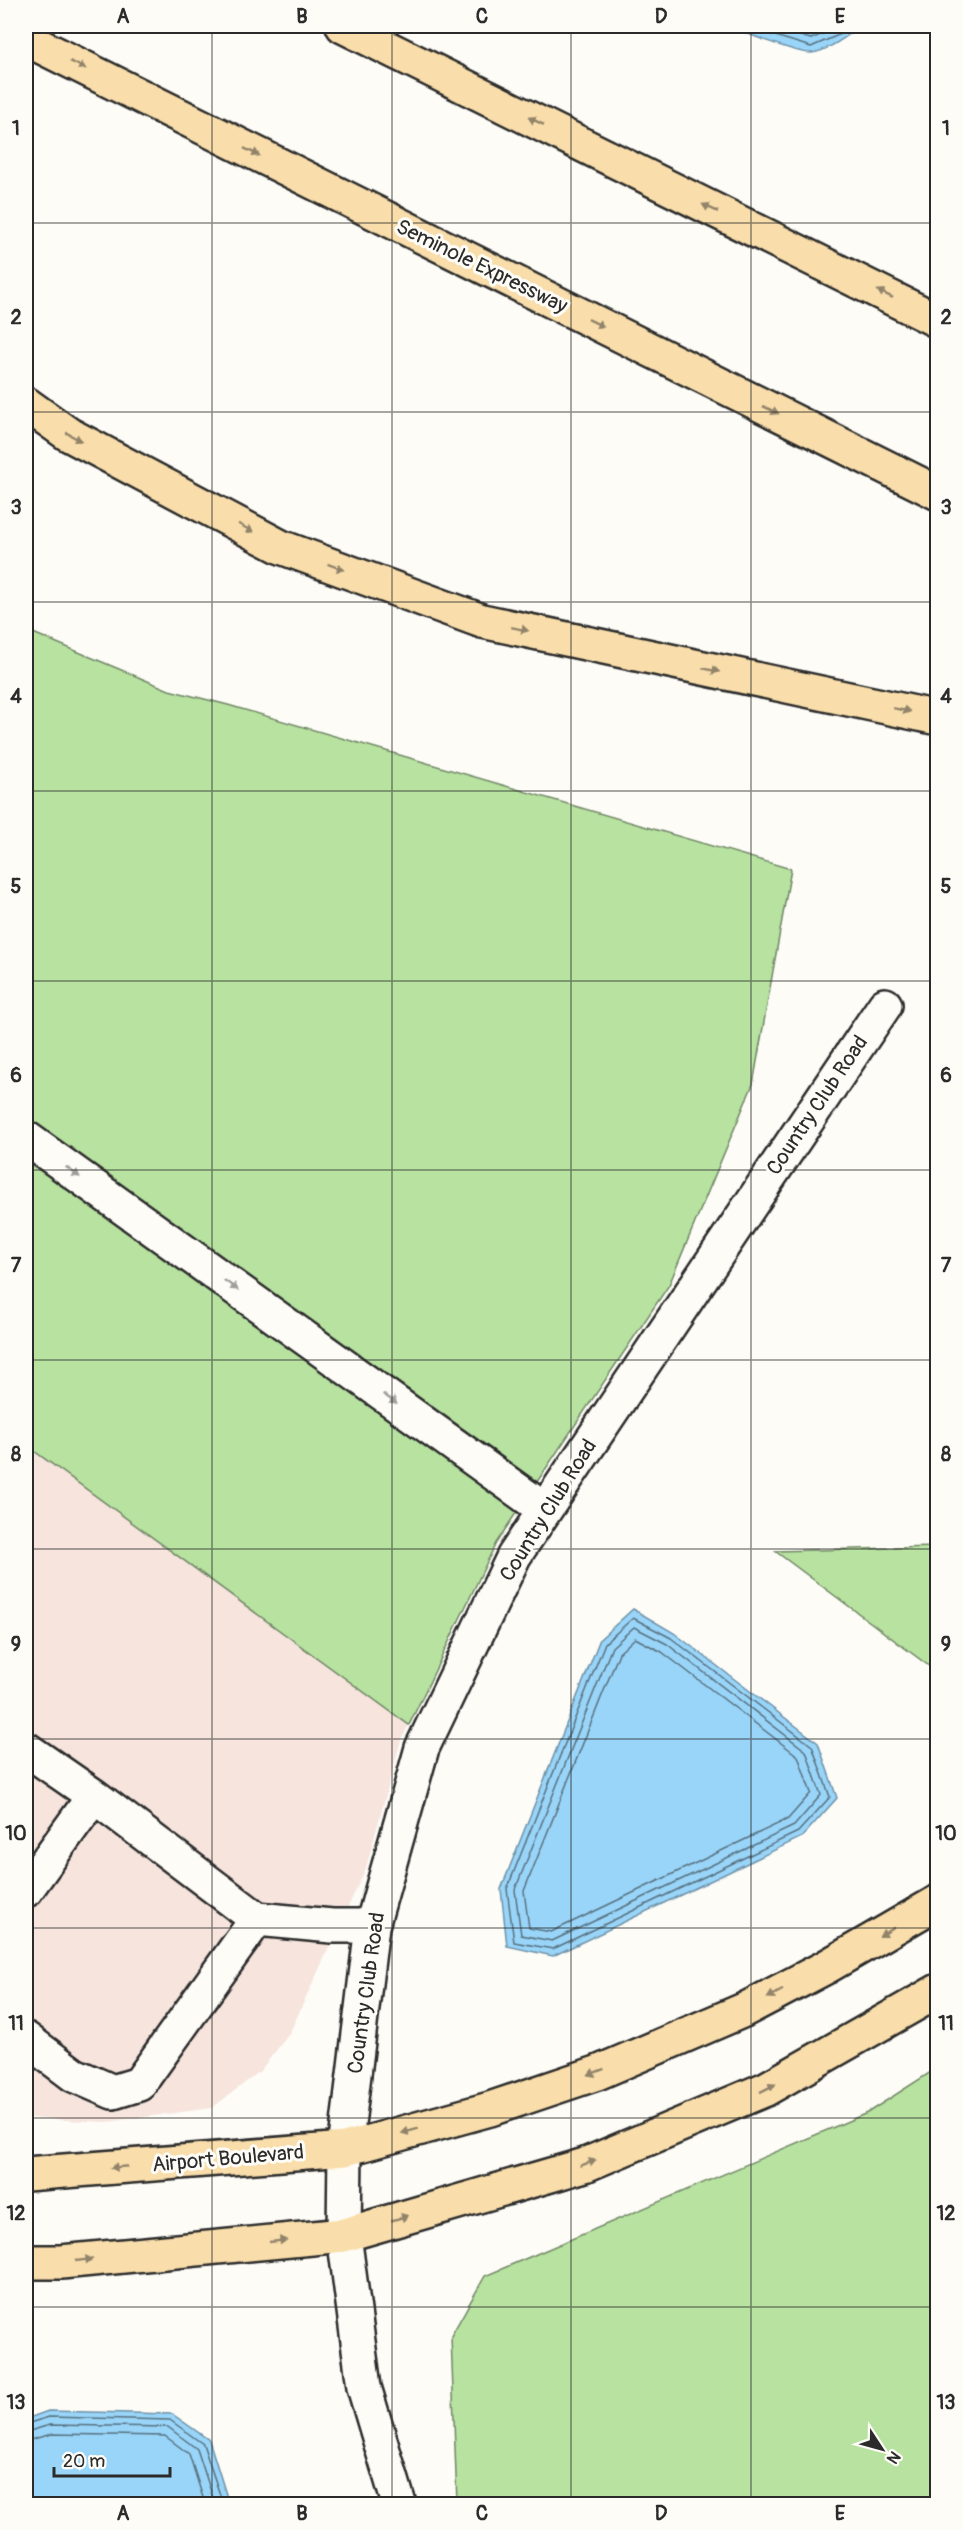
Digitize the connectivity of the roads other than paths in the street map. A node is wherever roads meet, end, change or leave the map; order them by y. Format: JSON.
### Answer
{"nodes":[{"id":1,"x":343,"y":26,"type":"edge"},
{"id":2,"x":26,"y":39,"type":"edge"},
{"id":3,"x":938,"y":321,"type":"edge"},
{"id":4,"x":26,"y":404,"type":"edge"},
{"id":5,"x":938,"y":493,"type":"edge"},
{"id":6,"x":938,"y":718,"type":"edge"},
{"id":7,"x":885,"y":1005,"type":"dead end"},
{"id":8,"x":26,"y":1138,"type":"edge"},
{"id":9,"x":545,"y":1510,"type":"junction"},
{"id":10,"x":26,"y":1749,"type":"edge"},
{"id":11,"x":94,"y":1796,"type":"junction"},
{"id":12,"x":26,"y":1890,"type":"edge"},
{"id":13,"x":938,"y":1902,"type":"edge"},
{"id":14,"x":257,"y":1919,"type":"junction"},
{"id":15,"x":372,"y":1926,"type":"junction"},
{"id":16,"x":938,"y":1991,"type":"edge"},
{"id":17,"x":26,"y":2039,"type":"edge"},
{"id":18,"x":345,"y":2149,"type":"junction"},
{"id":19,"x":26,"y":2174,"type":"edge"},
{"id":20,"x":344,"y":2235,"type":"junction"},
{"id":21,"x":26,"y":2262,"type":"edge"},
{"id":22,"x":399,"y":2505,"type":"edge"}],
"edges":[{"from":3,"to":1,"type":"main road","one_way":true},
{"from":2,"to":5,"type":"main road","name":"Seminole Expressway","one_way":true},
{"from":4,"to":6,"type":"main road","one_way":true},
{"from":7,"to":9,"type":"street","name":"Country Club Road"},
{"from":8,"to":9,"type":"street","one_way":true},
{"from":9,"to":15,"type":"street","name":"Country Club Road"},
{"from":10,"to":11,"type":"street"},
{"from":11,"to":12,"type":"street"},
{"from":11,"to":14,"type":"street"},
{"from":13,"to":18,"type":"main road","name":"Airport Boulevard","one_way":true},
{"from":14,"to":15,"type":"street"},
{"from":14,"to":17,"type":"street"},
{"from":15,"to":18,"type":"street","name":"Country Club Road"},
{"from":20,"to":16,"type":"main road","one_way":true},
{"from":18,"to":19,"type":"main road","name":"Airport Boulevard","one_way":true},
{"from":18,"to":20,"type":"street"},
{"from":21,"to":20,"type":"main road","one_way":true},
{"from":20,"to":22,"type":"street"}]}
